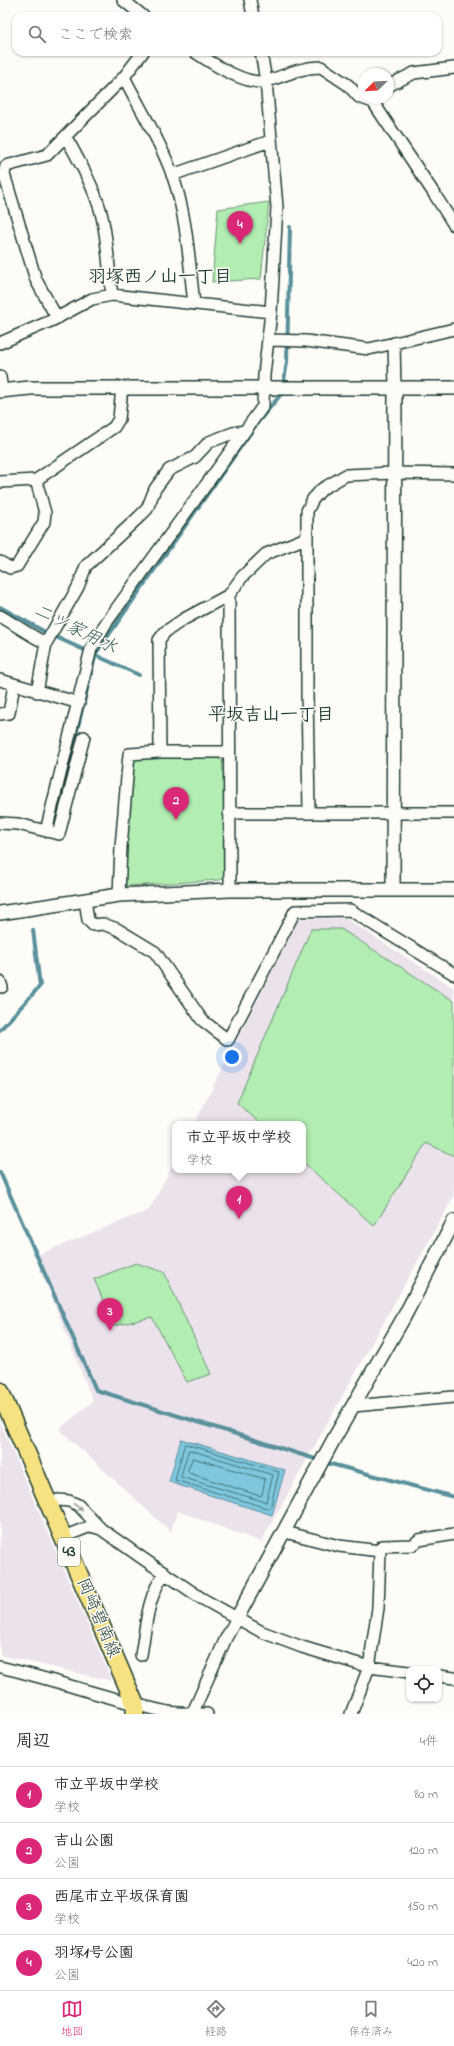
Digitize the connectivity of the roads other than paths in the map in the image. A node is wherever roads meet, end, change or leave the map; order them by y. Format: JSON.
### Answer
{"nodes":[{"id":1,"x":123,"y":0,"type":"edge"},
{"id":2,"x":250,"y":0,"type":"edge"},
{"id":3,"x":138,"y":12,"type":"edge"},
{"id":4,"x":252,"y":12,"type":"edge"},
{"id":5,"x":140,"y":56,"type":"edge"},
{"id":6,"x":201,"y":56,"type":"edge"},
{"id":7,"x":262,"y":56,"type":"edge"},
{"id":8,"x":454,"y":68,"type":"edge"},
{"id":9,"x":124,"y":77,"type":"junction"},
{"id":10,"x":266,"y":81,"type":"junction"},
{"id":11,"x":394,"y":83,"type":"edge"},
{"id":12,"x":358,"y":97,"type":"edge"},
{"id":13,"x":377,"y":104,"type":"edge"},
{"id":14,"x":66,"y":137,"type":"junction"},
{"id":15,"x":270,"y":141,"type":"junction"},
{"id":16,"x":172,"y":175,"type":"junction"},
{"id":17,"x":454,"y":225,"type":"edge"},
{"id":18,"x":112,"y":295,"type":"junction"},
{"id":19,"x":194,"y":304,"type":"junction"},
{"id":20,"x":272,"y":312,"type":"junction"},
{"id":21,"x":57,"y":318,"type":"junction"},
{"id":22,"x":454,"y":329,"type":"edge"},
{"id":23,"x":269,"y":340,"type":"junction"},
{"id":24,"x":0,"y":343,"type":"edge"},
{"id":25,"x":394,"y":344,"type":"junction"},
{"id":26,"x":0,"y":377,"type":"edge"},
{"id":27,"x":122,"y":387,"type":"junction"},
{"id":28,"x":265,"y":388,"type":"junction"},
{"id":29,"x":395,"y":388,"type":"junction"},
{"id":30,"x":454,"y":388,"type":"edge"},
{"id":31,"x":1,"y":390,"type":"edge"},
{"id":32,"x":245,"y":431,"type":"junction"},
{"id":33,"x":394,"y":473,"type":"junction"},
{"id":34,"x":454,"y":474,"type":"edge"},
{"id":35,"x":36,"y":480,"type":"junction"},
{"id":36,"x":0,"y":482,"type":"edge"},
{"id":37,"x":306,"y":538,"type":"junction"},
{"id":38,"x":0,"y":562,"type":"edge"},
{"id":39,"x":229,"y":595,"type":"junction"},
{"id":40,"x":0,"y":616,"type":"edge"},
{"id":41,"x":46,"y":643,"type":"junction"},
{"id":42,"x":0,"y":680,"type":"edge"},
{"id":43,"x":14,"y":684,"type":"junction"},
{"id":44,"x":37,"y":692,"type":"junction"},
{"id":45,"x":79,"y":703,"type":"junction"},
{"id":46,"x":0,"y":714,"type":"edge"},
{"id":47,"x":160,"y":752,"type":"junction"},
{"id":48,"x":229,"y":752,"type":"junction"},
{"id":49,"x":309,"y":812,"type":"junction"},
{"id":50,"x":394,"y":813,"type":"junction"},
{"id":51,"x":454,"y":813,"type":"edge"},
{"id":52,"x":229,"y":814,"type":"junction"},
{"id":53,"x":0,"y":823,"type":"edge"},
{"id":54,"x":393,"y":889,"type":"junction"},
{"id":55,"x":230,"y":890,"type":"junction"},
{"id":56,"x":454,"y":890,"type":"edge"},
{"id":57,"x":119,"y":895,"type":"junction"},
{"id":58,"x":86,"y":900,"type":"junction"},
{"id":59,"x":0,"y":913,"type":"edge"},
{"id":60,"x":454,"y":974,"type":"edge"},
{"id":61,"x":454,"y":1221,"type":"edge"},
{"id":62,"x":0,"y":1391,"type":"edge"},
{"id":63,"x":454,"y":1397,"type":"edge"},
{"id":64,"x":353,"y":1406,"type":"junction"},
{"id":65,"x":48,"y":1504,"type":"junction"},
{"id":66,"x":101,"y":1529,"type":"junction"},
{"id":67,"x":285,"y":1532,"type":"junction"},
{"id":68,"x":454,"y":1534,"type":"edge"},
{"id":69,"x":63,"y":1537,"type":"junction"},
{"id":70,"x":380,"y":1551,"type":"junction"},
{"id":71,"x":165,"y":1574,"type":"junction"},
{"id":72,"x":237,"y":1618,"type":"junction"},
{"id":73,"x":141,"y":1655,"type":"dead end"},
{"id":74,"x":369,"y":1666,"type":"junction"},
{"id":75,"x":0,"y":1667,"type":"edge"},
{"id":76,"x":406,"y":1672,"type":"edge"},
{"id":77,"x":442,"y":1676,"type":"edge"},
{"id":78,"x":454,"y":1678,"type":"edge"},
{"id":79,"x":135,"y":1709,"type":"edge"},
{"id":80,"x":193,"y":1712,"type":"junction"},
{"id":81,"x":207,"y":1714,"type":"edge"},
{"id":82,"x":351,"y":1714,"type":"edge"}],
"edges":[{"from":1,"to":3,"type":"street"},
{"from":2,"to":4,"type":"street"},
{"from":5,"to":9,"type":"street"},
{"from":6,"to":10,"type":"street"},
{"from":7,"to":10,"type":"street"},
{"from":8,"to":11,"type":"street"},
{"from":9,"to":14,"type":"street"},
{"from":9,"to":16,"type":"street"},
{"from":10,"to":12,"type":"street"},
{"from":10,"to":15,"type":"street"},
{"from":13,"to":17,"type":"street"},
{"from":14,"to":18,"type":"street"},
{"from":14,"to":21,"type":"street"},
{"from":15,"to":16,"type":"street"},
{"from":15,"to":20,"type":"street"},
{"from":16,"to":19,"type":"street"},
{"from":18,"to":19,"type":"street"},
{"from":18,"to":21,"type":"street"},
{"from":19,"to":20,"type":"street"},
{"from":20,"to":23,"type":"street"},
{"from":21,"to":24,"type":"street"},
{"from":22,"to":25,"type":"street"},
{"from":23,"to":25,"type":"street"},
{"from":23,"to":28,"type":"street"},
{"from":25,"to":29,"type":"street"},
{"from":26,"to":31,"type":"street"},
{"from":27,"to":28,"type":"street"},
{"from":27,"to":31,"type":"street"},
{"from":27,"to":35,"type":"street"},
{"from":28,"to":29,"type":"street"},
{"from":28,"to":32,"type":"street"},
{"from":29,"to":30,"type":"street"},
{"from":29,"to":33,"type":"street"},
{"from":32,"to":41,"type":"street"},
{"from":32,"to":45,"type":"street"},
{"from":33,"to":34,"type":"street"},
{"from":33,"to":37,"type":"street"},
{"from":33,"to":50,"type":"street"},
{"from":35,"to":36,"type":"street"},
{"from":35,"to":38,"type":"street"},
{"from":37,"to":39,"type":"street"},
{"from":37,"to":49,"type":"street"},
{"from":39,"to":47,"type":"street"},
{"from":39,"to":48,"type":"street"},
{"from":40,"to":41,"type":"street"},
{"from":41,"to":44,"type":"street"},
{"from":42,"to":43,"type":"street"},
{"from":43,"to":44,"type":"street"},
{"from":43,"to":46,"type":"street"},
{"from":44,"to":45,"type":"street"},
{"from":45,"to":53,"type":"street"},
{"from":47,"to":48,"type":"street"},
{"from":47,"to":57,"type":"street"},
{"from":48,"to":52,"type":"street"},
{"from":49,"to":50,"type":"street"},
{"from":49,"to":52,"type":"street"},
{"from":50,"to":51,"type":"street"},
{"from":50,"to":54,"type":"street"},
{"from":52,"to":55,"type":"street"},
{"from":54,"to":55,"type":"street"},
{"from":54,"to":56,"type":"street"},
{"from":55,"to":57,"type":"street"},
{"from":57,"to":58,"type":"street"},
{"from":58,"to":59,"type":"street"},
{"from":58,"to":60,"type":"street"},
{"from":61,"to":64,"type":"street"},
{"from":62,"to":65,"type":"main road","name":"岡崎碧南線","number":"43"},
{"from":63,"to":64,"type":"street"},
{"from":64,"to":67,"type":"street"},
{"from":65,"to":66,"type":"street","one_way":true},
{"from":65,"to":69,"type":"main road","name":"岡崎碧南線","number":"43"},
{"from":66,"to":69,"type":"street"},
{"from":66,"to":71,"type":"street"},
{"from":67,"to":70,"type":"street"},
{"from":67,"to":72,"type":"street"},
{"from":68,"to":70,"type":"street"},
{"from":69,"to":79,"type":"main road","name":"岡崎碧南線","number":"43"},
{"from":70,"to":74,"type":"street"},
{"from":71,"to":72,"type":"street"},
{"from":71,"to":73,"type":"street"},
{"from":72,"to":74,"type":"street"},
{"from":72,"to":80,"type":"street"},
{"from":74,"to":76,"type":"street"},
{"from":74,"to":82,"type":"street"},
{"from":75,"to":79,"type":"street"},
{"from":77,"to":78,"type":"street"},
{"from":79,"to":80,"type":"street"},
{"from":80,"to":81,"type":"street"}]}
